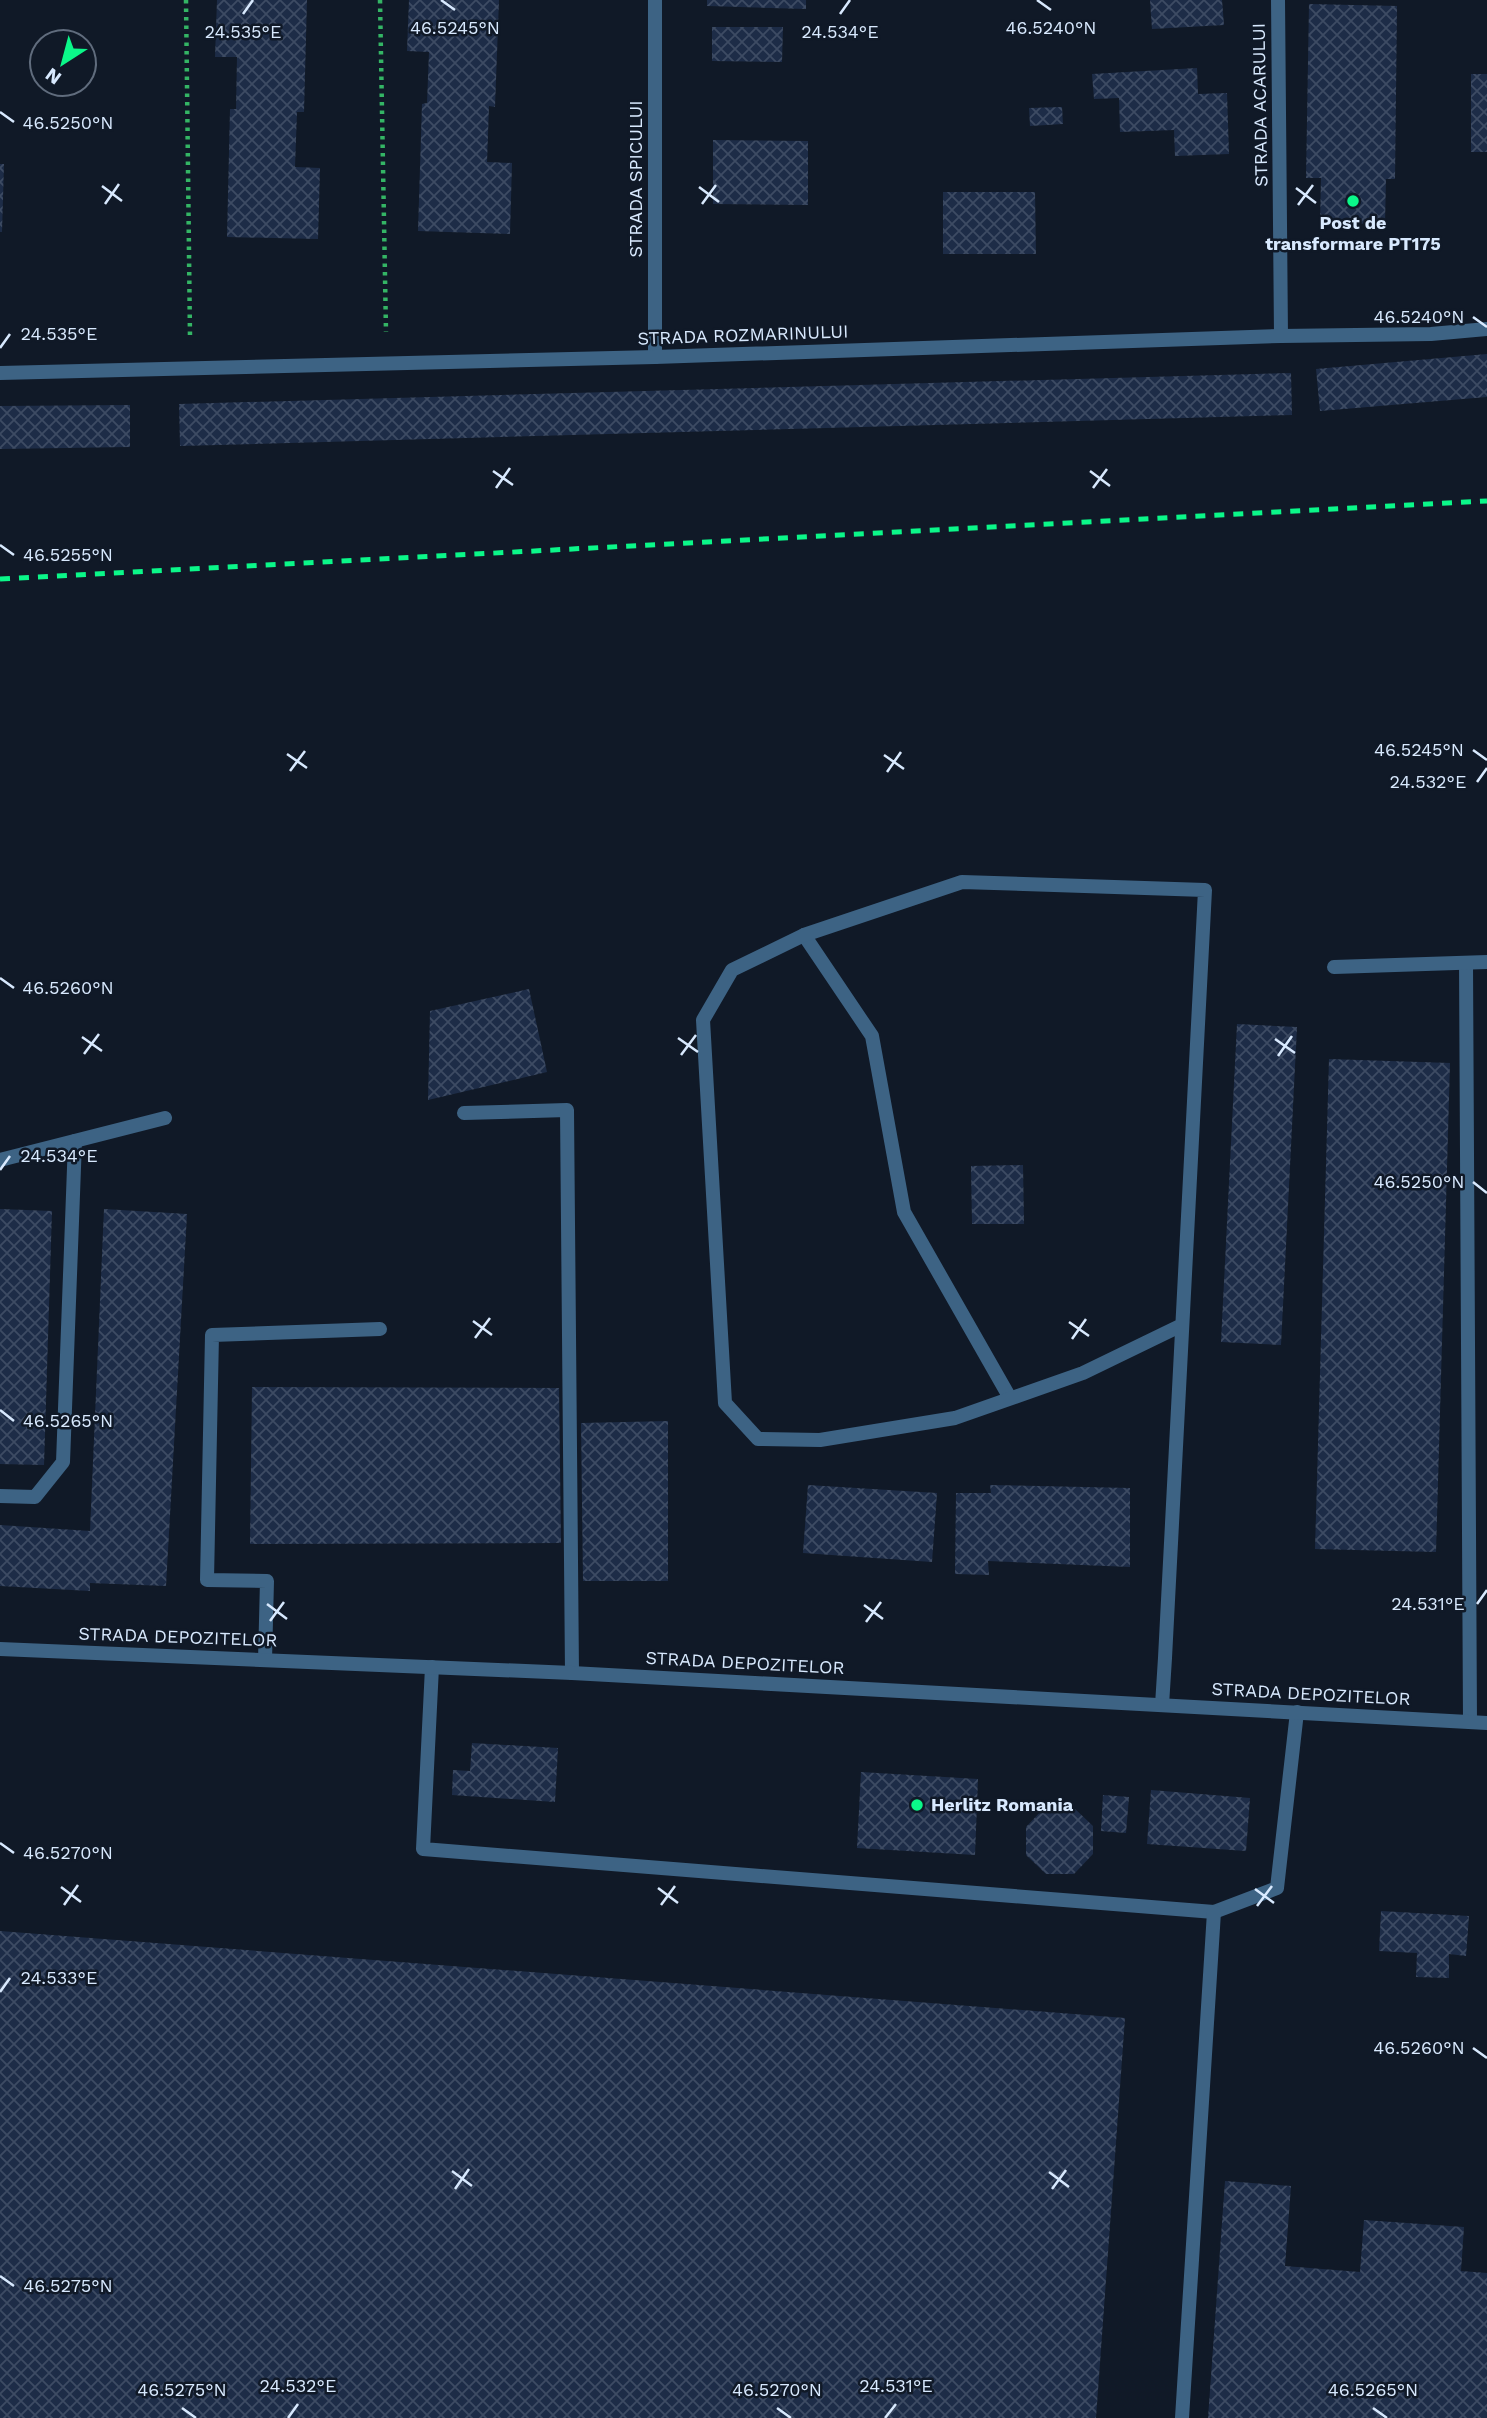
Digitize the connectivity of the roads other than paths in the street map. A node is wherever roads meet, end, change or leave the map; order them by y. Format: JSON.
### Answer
{"nodes":[{"id":1,"x":655,"y":0,"type":"edge"},
{"id":2,"x":1278,"y":0,"type":"edge"},
{"id":3,"x":1487,"y":329,"type":"edge"},
{"id":4,"x":1281,"y":336,"type":"junction"},
{"id":5,"x":655,"y":357,"type":"junction"},
{"id":6,"x":0,"y":373,"type":"edge"},
{"id":7,"x":804,"y":935,"type":"junction"},
{"id":8,"x":1487,"y":962,"type":"edge"},
{"id":9,"x":1466,"y":963,"type":"junction"},
{"id":10,"x":1334,"y":967,"type":"dead end"},
{"id":11,"x":464,"y":1113,"type":"dead end"},
{"id":12,"x":165,"y":1118,"type":"dead end"},
{"id":13,"x":75,"y":1141,"type":"junction"},
{"id":14,"x":0,"y":1160,"type":"edge"},
{"id":15,"x":1182,"y":1325,"type":"junction"},
{"id":16,"x":380,"y":1329,"type":"dead end"},
{"id":17,"x":1010,"y":1398,"type":"junction"},
{"id":18,"x":0,"y":1496,"type":"edge"},
{"id":19,"x":0,"y":1649,"type":"edge"},
{"id":20,"x":265,"y":1660,"type":"junction"},
{"id":21,"x":432,"y":1667,"type":"junction"},
{"id":22,"x":572,"y":1673,"type":"junction"},
{"id":23,"x":1162,"y":1705,"type":"junction"},
{"id":24,"x":1297,"y":1712,"type":"junction"},
{"id":25,"x":1470,"y":1722,"type":"junction"},
{"id":26,"x":1487,"y":1723,"type":"edge"},
{"id":27,"x":1214,"y":1912,"type":"junction"},
{"id":28,"x":1182,"y":2418,"type":"edge"}],
"edges":[{"from":1,"to":5,"type":"street","name":"STRADA SPICULUI"},
{"from":2,"to":4,"type":"street","name":"STRADA ACARULUI"},
{"from":3,"to":4,"type":"street","name":"STRADA ROZMARINULUI"},
{"from":4,"to":5,"type":"street","name":"STRADA ROZMARINULUI"},
{"from":5,"to":6,"type":"street","name":"STRADA ROZMARINULUI"},
{"from":7,"to":15,"type":"street"},
{"from":7,"to":17,"type":"street"},
{"from":7,"to":17,"type":"street"},
{"from":8,"to":9,"type":"street"},
{"from":9,"to":10,"type":"street"},
{"from":9,"to":25,"type":"street"},
{"from":11,"to":22,"type":"street"},
{"from":12,"to":13,"type":"street"},
{"from":13,"to":14,"type":"street"},
{"from":13,"to":18,"type":"street"},
{"from":15,"to":17,"type":"street"},
{"from":15,"to":23,"type":"street"},
{"from":16,"to":20,"type":"street"},
{"from":19,"to":20,"type":"street","name":"STRADA DEPOZITELOR"},
{"from":20,"to":21,"type":"street","name":"STRADA DEPOZITELOR"},
{"from":21,"to":22,"type":"street","name":"STRADA DEPOZITELOR"},
{"from":21,"to":27,"type":"street"},
{"from":22,"to":23,"type":"street","name":"STRADA DEPOZITELOR"},
{"from":23,"to":24,"type":"street","name":"STRADA DEPOZITELOR"},
{"from":24,"to":25,"type":"street","name":"STRADA DEPOZITELOR"},
{"from":24,"to":27,"type":"street"},
{"from":25,"to":26,"type":"street","name":"STRADA DEPOZITELOR"},
{"from":27,"to":28,"type":"street"}]}
